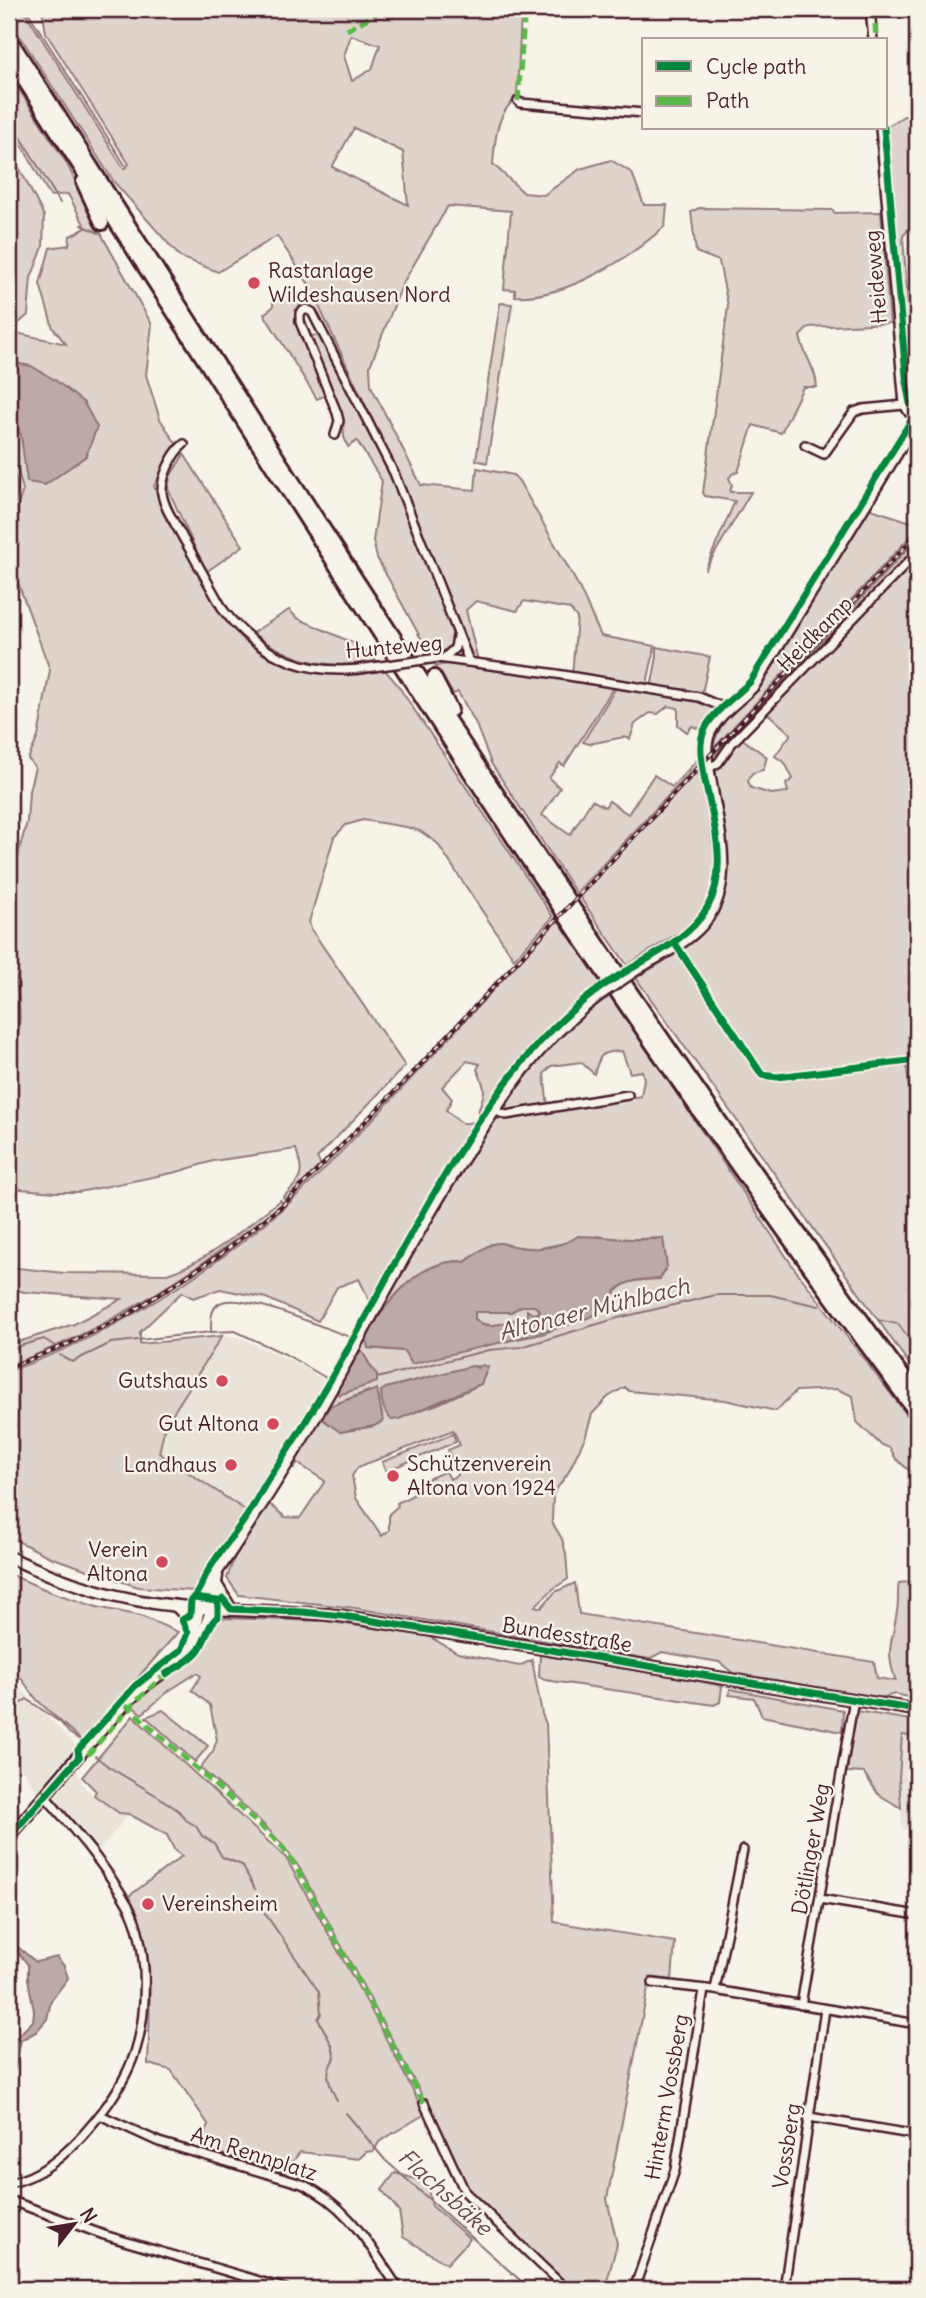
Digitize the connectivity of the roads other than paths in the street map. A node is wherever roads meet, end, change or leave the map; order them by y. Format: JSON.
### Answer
{"nodes":[{"id":1,"x":870,"y":9,"type":"edge"},
{"id":2,"x":9,"y":38,"type":"edge"},
{"id":3,"x":873,"y":38,"type":"edge"},
{"id":4,"x":9,"y":57,"type":"edge"},
{"id":5,"x":518,"y":101,"type":"dead end"},
{"id":6,"x":642,"y":113,"type":"edge"},
{"id":7,"x":880,"y":130,"type":"edge"},
{"id":8,"x":81,"y":168,"type":"junction"},
{"id":9,"x":102,"y":223,"type":"dead end"},
{"id":10,"x":904,"y":405,"type":"junction"},
{"id":11,"x":917,"y":419,"type":"edge"},
{"id":12,"x":335,"y":435,"type":"dead end"},
{"id":13,"x":184,"y":444,"type":"dead end"},
{"id":14,"x":805,"y":445,"type":"dead end"},
{"id":15,"x":917,"y":553,"type":"edge"},
{"id":16,"x":457,"y":636,"type":"junction"},
{"id":17,"x":441,"y":658,"type":"junction"},
{"id":18,"x":469,"y":661,"type":"junction"},
{"id":19,"x":434,"y":677,"type":"dead end"},
{"id":20,"x":725,"y":713,"type":"junction"},
{"id":21,"x":468,"y":749,"type":"junction"},
{"id":22,"x":709,"y":768,"type":"junction"},
{"id":23,"x":628,"y":1095,"type":"dead end"},
{"id":24,"x":493,"y":1110,"type":"junction"},
{"id":25,"x":917,"y":1395,"type":"edge"},
{"id":26,"x":917,"y":1413,"type":"edge"},
{"id":27,"x":9,"y":1558,"type":"edge"},
{"id":28,"x":217,"y":1572,"type":"junction"},
{"id":29,"x":216,"y":1584,"type":"junction"},
{"id":30,"x":176,"y":1606,"type":"junction"},
{"id":31,"x":205,"y":1608,"type":"junction"},
{"id":32,"x":231,"y":1609,"type":"junction"},
{"id":33,"x":194,"y":1631,"type":"junction"},
{"id":34,"x":191,"y":1647,"type":"junction"},
{"id":35,"x":854,"y":1699,"type":"junction"},
{"id":36,"x":917,"y":1710,"type":"edge"},
{"id":37,"x":45,"y":1796,"type":"junction"},
{"id":38,"x":9,"y":1837,"type":"edge"},
{"id":39,"x":743,"y":1850,"type":"dead end"},
{"id":40,"x":820,"y":1899,"type":"junction"},
{"id":41,"x":917,"y":1915,"type":"edge"},
{"id":42,"x":653,"y":1983,"type":"dead end"},
{"id":43,"x":704,"y":1990,"type":"junction"},
{"id":44,"x":715,"y":1990,"type":"junction"},
{"id":45,"x":801,"y":2005,"type":"junction"},
{"id":46,"x":825,"y":2009,"type":"junction"},
{"id":47,"x":917,"y":2024,"type":"edge"},
{"id":48,"x":424,"y":2103,"type":"dead end"},
{"id":49,"x":100,"y":2115,"type":"junction"},
{"id":50,"x":809,"y":2118,"type":"junction"},
{"id":51,"x":917,"y":2135,"type":"edge"},
{"id":52,"x":9,"y":2183,"type":"edge"},
{"id":53,"x":9,"y":2200,"type":"edge"},
{"id":54,"x":286,"y":2289,"type":"edge"},
{"id":55,"x":399,"y":2289,"type":"edge"},
{"id":56,"x":566,"y":2289,"type":"edge"},
{"id":57,"x":635,"y":2289,"type":"edge"},
{"id":58,"x":784,"y":2289,"type":"edge"}],
"edges":[{"from":1,"to":3,"type":"street"},
{"from":2,"to":21,"type":"highway"},
{"from":4,"to":8,"type":"highway"},
{"from":5,"to":6,"type":"street"},
{"from":7,"to":10,"type":"street","name":"Heideweg"},
{"from":8,"to":9,"type":"highway"},
{"from":8,"to":26,"type":"highway"},
{"from":10,"to":11,"type":"street"},
{"from":10,"to":14,"type":"street"},
{"from":11,"to":20,"type":"main road"},
{"from":12,"to":16,"type":"street"},
{"from":13,"to":17,"type":"street","name":"Hunteweg","bridge":true},
{"from":15,"to":22,"type":"street","name":"Heidkamp"},
{"from":16,"to":17,"type":"street"},
{"from":16,"to":18,"type":"street"},
{"from":17,"to":18,"type":"street","name":"Hunteweg"},
{"from":18,"to":20,"type":"street","name":"Hunteweg"},
{"from":19,"to":21,"type":"highway"},
{"from":20,"to":22,"type":"main road"},
{"from":21,"to":25,"type":"highway"},
{"from":22,"to":24,"type":"main road","bridge":true},
{"from":23,"to":24,"type":"street"},
{"from":24,"to":28,"type":"main road"},
{"from":27,"to":30,"type":"main road","name":"Bundesstraße"},
{"from":28,"to":29,"type":"main road"},
{"from":28,"to":31,"type":"main road"},
{"from":29,"to":31,"type":"main road"},
{"from":29,"to":32,"type":"main road"},
{"from":30,"to":31,"type":"main road","name":"Bundesstraße"},
{"from":30,"to":33,"type":"main road"},
{"from":31,"to":32,"type":"main road","name":"Bundesstraße"},
{"from":31,"to":33,"type":"main road"},
{"from":31,"to":34,"type":"main road"},
{"from":32,"to":35,"type":"main road","name":"Bundesstraße"},
{"from":33,"to":34,"type":"main road"},
{"from":34,"to":37,"type":"main road"},
{"from":35,"to":36,"type":"main road","name":"Bundesstraße"},
{"from":35,"to":40,"type":"street","name":"Dötlinger Weg"},
{"from":37,"to":38,"type":"main road"},
{"from":37,"to":49,"type":"street"},
{"from":39,"to":44,"type":"street"},
{"from":40,"to":41,"type":"street"},
{"from":40,"to":45,"type":"street","name":"Dötlinger Weg"},
{"from":42,"to":43,"type":"street","name":"Hinterm Vossberg"},
{"from":43,"to":44,"type":"street","name":"Hinterm Vossberg"},
{"from":43,"to":57,"type":"street","name":"Hinterm Vossberg"},
{"from":44,"to":45,"type":"street","name":"Hinterm Vossberg"},
{"from":45,"to":46,"type":"street","name":"Hinterm Vossberg"},
{"from":46,"to":47,"type":"street","name":"Hinterm Vossberg"},
{"from":46,"to":50,"type":"street","name":"Vossberg"},
{"from":48,"to":56,"type":"street"},
{"from":49,"to":52,"type":"street"},
{"from":49,"to":55,"type":"street","name":"Am Rennplatz"},
{"from":50,"to":51,"type":"street"},
{"from":50,"to":58,"type":"street","name":"Vossberg"},
{"from":53,"to":54,"type":"street"}]}
